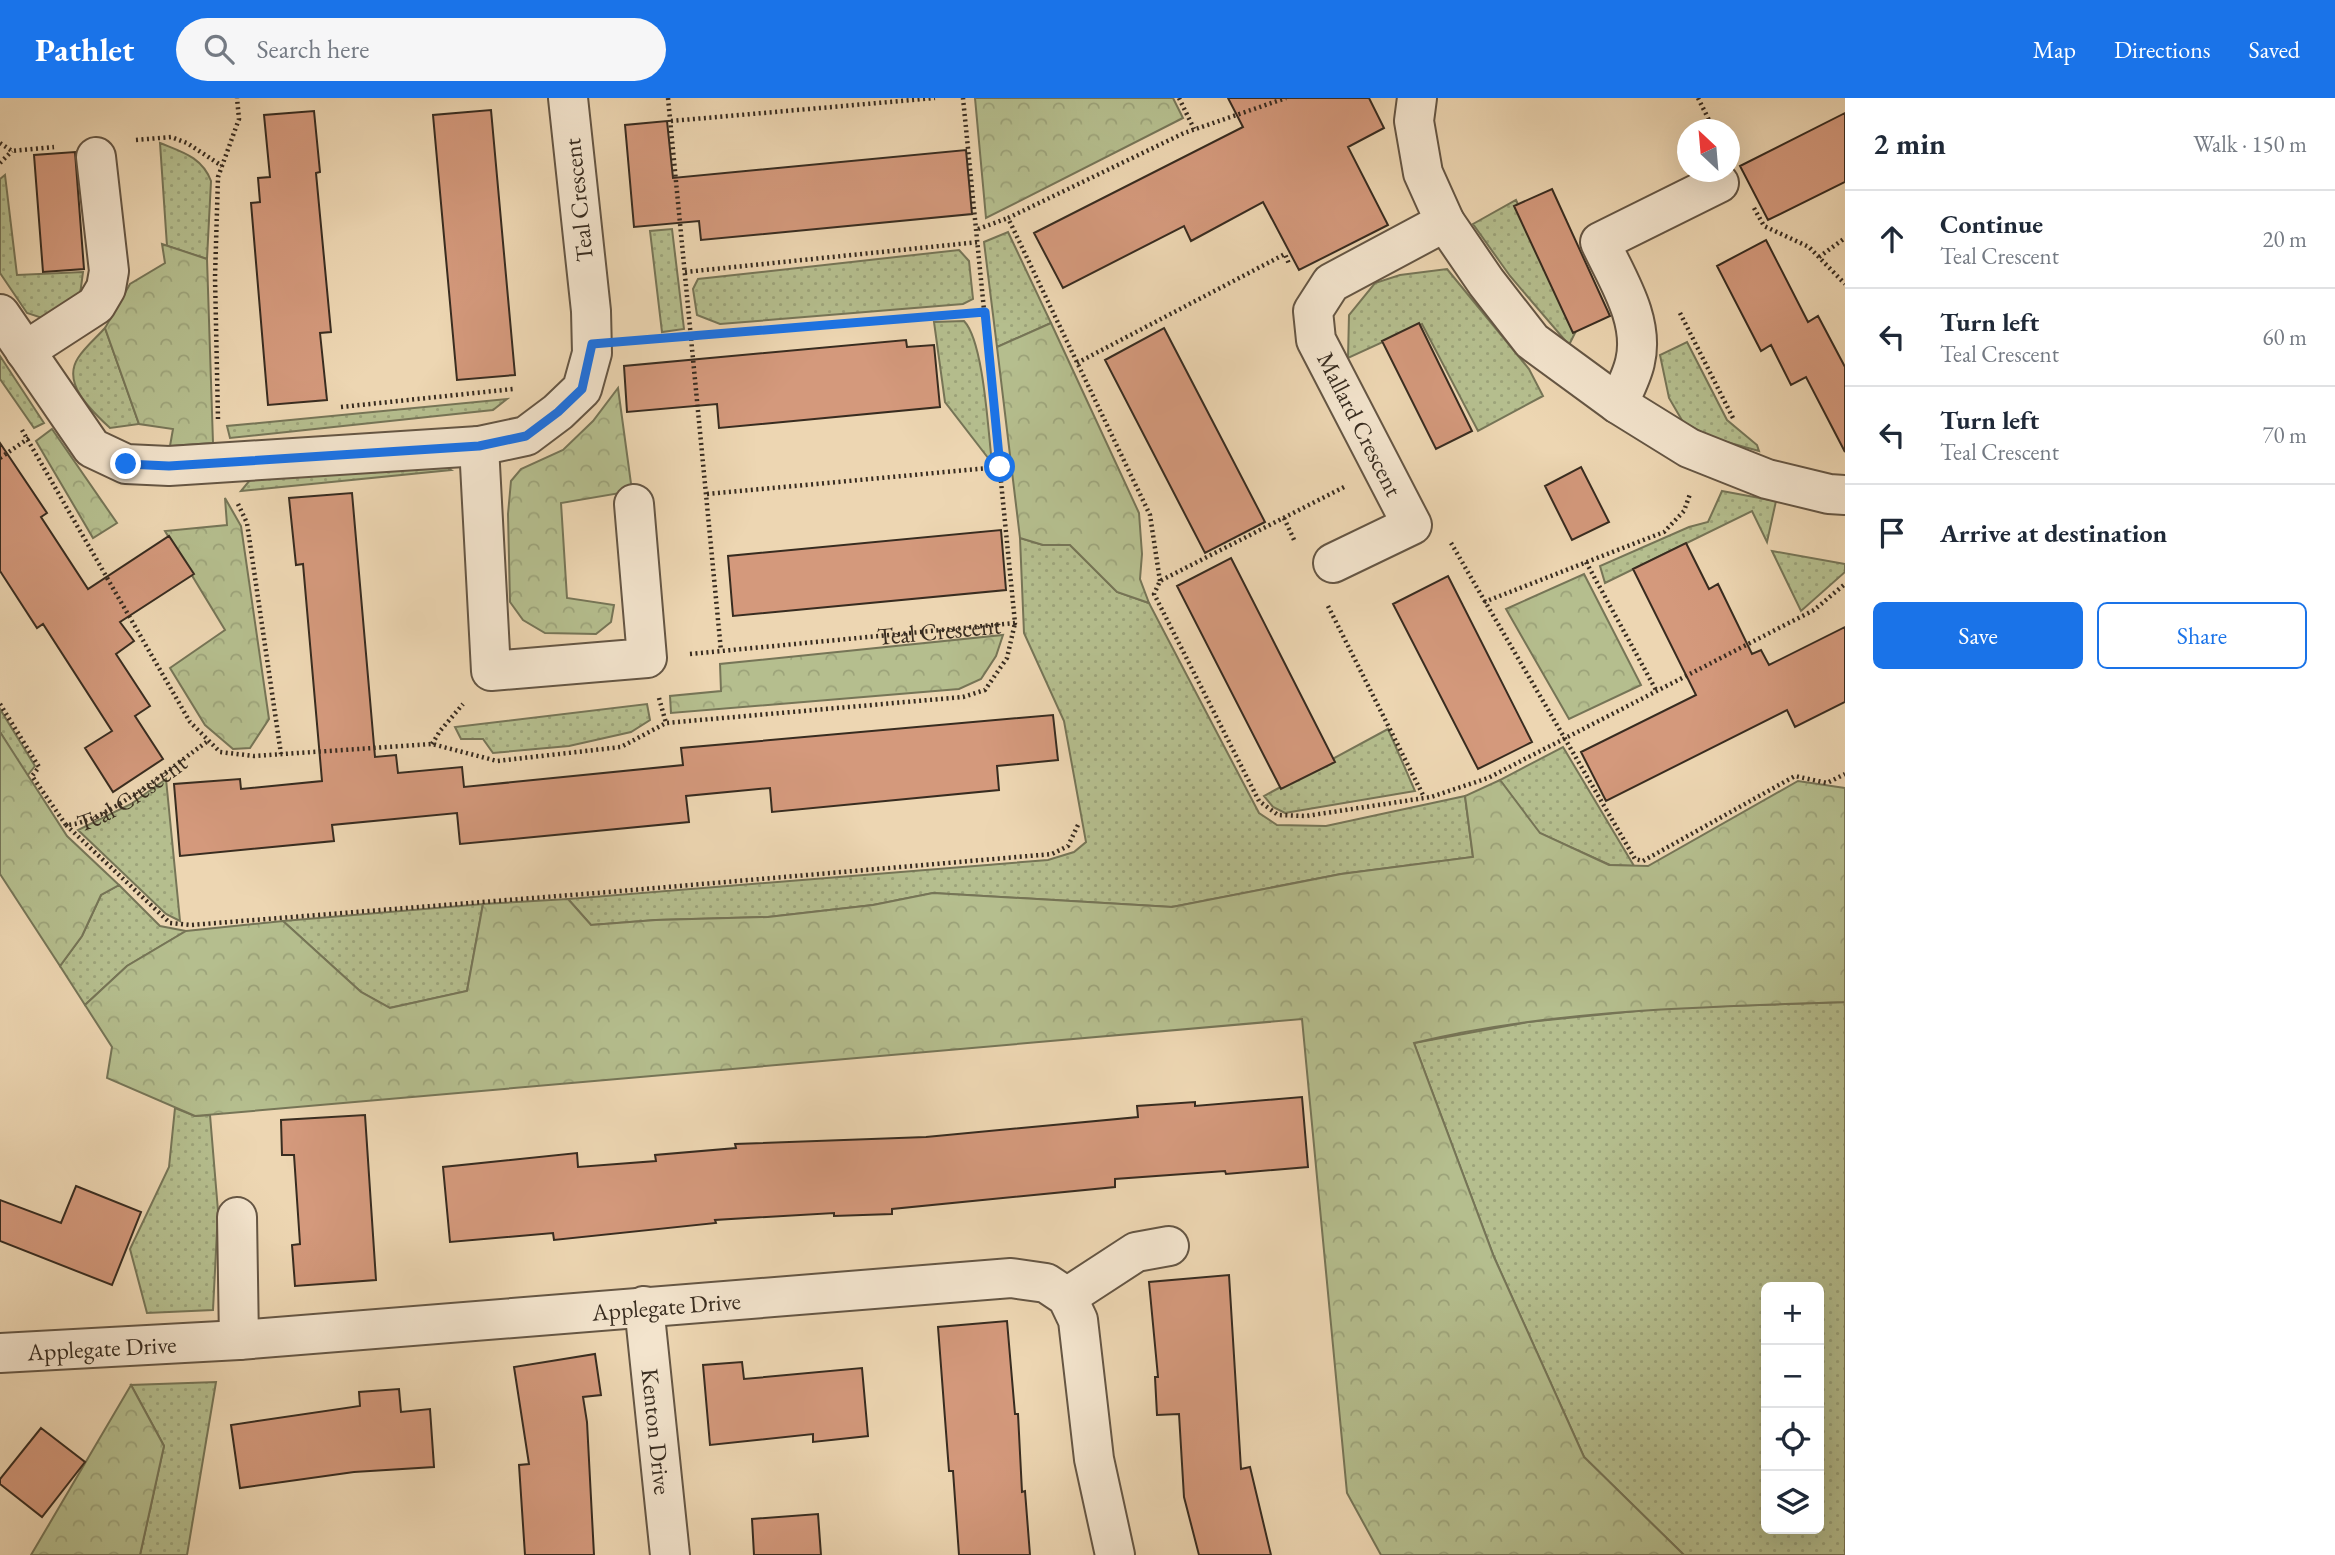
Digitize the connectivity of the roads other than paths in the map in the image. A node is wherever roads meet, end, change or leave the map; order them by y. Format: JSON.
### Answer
{"nodes":[{"id":1,"x":568,"y":98,"type":"edge"},
{"id":2,"x":1417,"y":98,"type":"edge"},
{"id":3,"x":96,"y":158,"type":"dead end"},
{"id":4,"x":1719,"y":183,"type":"dead end"},
{"id":5,"x":1445,"y":222,"type":"junction"},
{"id":6,"x":0,"y":314,"type":"edge"},
{"id":7,"x":25,"y":351,"type":"junction"},
{"id":8,"x":1618,"y":404,"type":"junction"},
{"id":9,"x":479,"y":446,"type":"junction"},
{"id":10,"x":1845,"y":495,"type":"edge"},
{"id":11,"x":634,"y":504,"type":"dead end"},
{"id":12,"x":1333,"y":563,"type":"road end"},
{"id":13,"x":237,"y":1217,"type":"dead end"},
{"id":14,"x":1169,"y":1246,"type":"dead end"},
{"id":15,"x":1067,"y":1297,"type":"junction"},
{"id":16,"x":643,"y":1306,"type":"junction"},
{"id":17,"x":239,"y":1340,"type":"junction"},
{"id":18,"x":0,"y":1353,"type":"edge"},
{"id":19,"x":670,"y":1555,"type":"edge"},
{"id":20,"x":1115,"y":1555,"type":"edge"}],
"edges":[{"from":1,"to":9,"type":"street","name":"Teal Crescent"},
{"from":2,"to":5,"type":"street"},
{"from":3,"to":7,"type":"street"},
{"from":4,"to":8,"type":"street"},
{"from":5,"to":8,"type":"street"},
{"from":5,"to":12,"type":"street","name":"Mallard Crescent"},
{"from":6,"to":7,"type":"street","name":"Teal Crescent"},
{"from":7,"to":9,"type":"street","name":"Teal Crescent"},
{"from":8,"to":10,"type":"street"},
{"from":9,"to":11,"type":"street"},
{"from":13,"to":17,"type":"street"},
{"from":14,"to":15,"type":"street"},
{"from":15,"to":16,"type":"street","name":"Applegate Drive"},
{"from":15,"to":20,"type":"street"},
{"from":16,"to":17,"type":"street","name":"Applegate Drive"},
{"from":16,"to":19,"type":"street","name":"Kenton Drive"},
{"from":17,"to":18,"type":"street","name":"Applegate Drive"}]}
